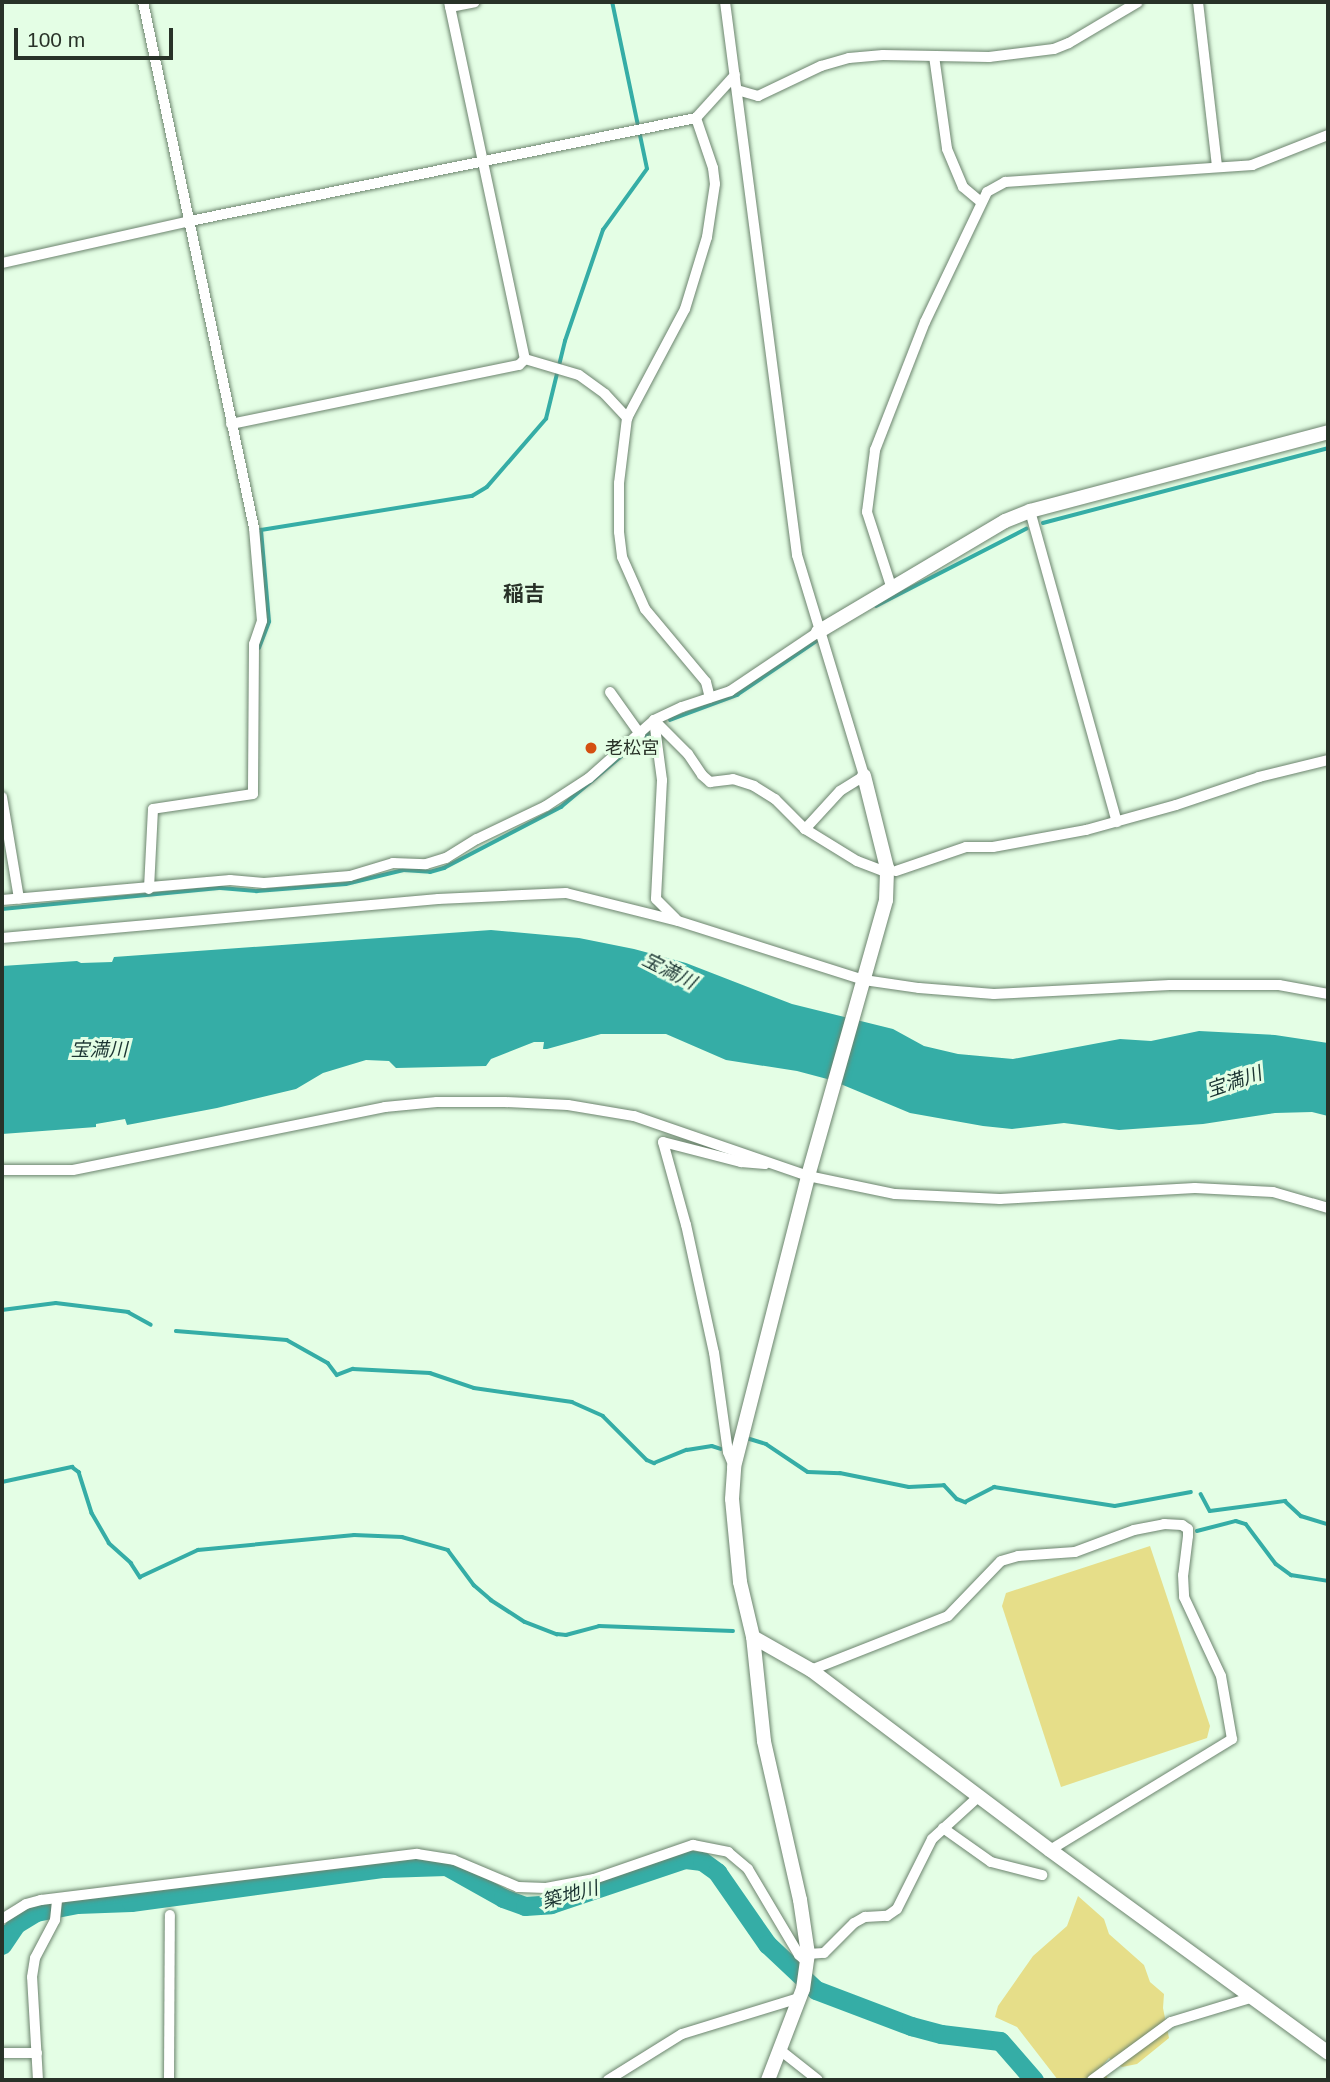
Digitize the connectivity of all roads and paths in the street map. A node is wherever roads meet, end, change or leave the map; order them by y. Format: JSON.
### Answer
{"nodes":[{"id":1,"x":144,"y":2,"type":"edge"},
{"id":2,"x":475,"y":2,"type":"edge"},
{"id":3,"x":725,"y":2,"type":"edge"},
{"id":4,"x":1138,"y":2,"type":"edge"},
{"id":5,"x":1198,"y":2,"type":"edge"},
{"id":6,"x":450,"y":4,"type":"edge"},
{"id":7,"x":934,"y":56,"type":"junction"},
{"id":8,"x":735,"y":75,"type":"junction"},
{"id":9,"x":737,"y":90,"type":"junction"},
{"id":10,"x":696,"y":118,"type":"junction"},
{"id":11,"x":1328,"y":135,"type":"edge"},
{"id":12,"x":483,"y":162,"type":"junction"},
{"id":13,"x":1217,"y":166,"type":"junction"},
{"id":14,"x":981,"y":202,"type":"junction"},
{"id":15,"x":190,"y":221,"type":"junction"},
{"id":16,"x":2,"y":263,"type":"edge"},
{"id":17,"x":525,"y":359,"type":"junction"},
{"id":18,"x":626,"y":418,"type":"junction"},
{"id":19,"x":231,"y":424,"type":"junction"},
{"id":20,"x":1328,"y":432,"type":"edge"},
{"id":21,"x":1030,"y":511,"type":"junction"},
{"id":22,"x":891,"y":586,"type":"junction"},
{"id":23,"x":818,"y":632,"type":"junction"},
{"id":24,"x":610,"y":692,"type":"dead end"},
{"id":25,"x":710,"y":698,"type":"junction"},
{"id":26,"x":654,"y":720,"type":"junction"},
{"id":27,"x":640,"y":734,"type":"junction"},
{"id":28,"x":1328,"y":760,"type":"edge"},
{"id":29,"x":864,"y":776,"type":"junction"},
{"id":30,"x":2,"y":797,"type":"edge"},
{"id":31,"x":1117,"y":822,"type":"junction"},
{"id":32,"x":805,"y":829,"type":"junction"},
{"id":33,"x":883,"y":871,"type":"dead end"},
{"id":34,"x":896,"y":871,"type":"dead end"},
{"id":35,"x":149,"y":889,"type":"junction"},
{"id":36,"x":19,"y":899,"type":"junction"},
{"id":37,"x":656,"y":899,"type":"junction"},
{"id":38,"x":2,"y":900,"type":"edge"},
{"id":39,"x":626,"y":906,"type":"junction"},
{"id":40,"x":678,"y":921,"type":"junction"},
{"id":41,"x":2,"y":938,"type":"edge"},
{"id":42,"x":862,"y":987,"type":"junction"},
{"id":43,"x":1328,"y":994,"type":"edge"},
{"id":44,"x":775,"y":1164,"type":"junction"},
{"id":45,"x":2,"y":1170,"type":"edge"},
{"id":46,"x":810,"y":1171,"type":"junction"},
{"id":47,"x":1328,"y":1208,"type":"edge"},
{"id":48,"x":734,"y":1467,"type":"junction"},
{"id":49,"x":754,"y":1637,"type":"junction"},
{"id":50,"x":811,"y":1670,"type":"junction"},
{"id":51,"x":978,"y":1797,"type":"junction"},
{"id":52,"x":943,"y":1828,"type":"junction"},
{"id":53,"x":1050,"y":1850,"type":"junction"},
{"id":54,"x":1042,"y":1875,"type":"dead end"},
{"id":55,"x":57,"y":1902,"type":"dead end"},
{"id":56,"x":170,"y":1915,"type":"dead end"},
{"id":57,"x":2,"y":1919,"type":"edge"},
{"id":58,"x":808,"y":1961,"type":"junction"},
{"id":59,"x":799,"y":1998,"type":"junction"},
{"id":60,"x":1250,"y":1998,"type":"junction"},
{"id":61,"x":780,"y":2050,"type":"junction"},
{"id":62,"x":2,"y":2053,"type":"edge"},
{"id":63,"x":37,"y":2053,"type":"junction"},
{"id":64,"x":1328,"y":2053,"type":"edge"},
{"id":65,"x":38,"y":2080,"type":"edge"},
{"id":66,"x":169,"y":2080,"type":"edge"},
{"id":67,"x":608,"y":2080,"type":"edge"},
{"id":68,"x":768,"y":2080,"type":"edge"},
{"id":69,"x":818,"y":2080,"type":"edge"},
{"id":70,"x":1092,"y":2080,"type":"edge"}],
"edges":[{"from":1,"to":15,"type":"street"},
{"from":2,"to":6,"type":"street"},
{"from":3,"to":8,"type":"street"},
{"from":4,"to":7,"type":"street"},
{"from":5,"to":13,"type":"street"},
{"from":6,"to":12,"type":"street"},
{"from":7,"to":9,"type":"street"},
{"from":7,"to":14,"type":"street"},
{"from":8,"to":9,"type":"street"},
{"from":8,"to":10,"type":"street"},
{"from":9,"to":23,"type":"street"},
{"from":10,"to":12,"type":"street"},
{"from":10,"to":18,"type":"street"},
{"from":11,"to":13,"type":"street"},
{"from":12,"to":15,"type":"street"},
{"from":12,"to":17,"type":"street"},
{"from":13,"to":14,"type":"street"},
{"from":14,"to":22,"type":"street"},
{"from":15,"to":16,"type":"street"},
{"from":15,"to":19,"type":"street"},
{"from":17,"to":18,"type":"street"},
{"from":17,"to":19,"type":"street"},
{"from":18,"to":25,"type":"street"},
{"from":19,"to":35,"type":"street"},
{"from":20,"to":21,"type":"street"},
{"from":21,"to":22,"type":"street"},
{"from":21,"to":31,"type":"street"},
{"from":22,"to":23,"type":"street"},
{"from":23,"to":25,"type":"street"},
{"from":23,"to":29,"type":"street"},
{"from":24,"to":27,"type":"street"},
{"from":25,"to":26,"type":"street"},
{"from":26,"to":27,"type":"street"},
{"from":26,"to":32,"type":"street"},
{"from":26,"to":37,"type":"street"},
{"from":27,"to":35,"type":"street"},
{"from":28,"to":31,"type":"street"},
{"from":29,"to":32,"type":"street"},
{"from":29,"to":42,"type":"street"},
{"from":30,"to":36,"type":"street"},
{"from":31,"to":34,"type":"street"},
{"from":32,"to":33,"type":"street"},
{"from":35,"to":36,"type":"street"},
{"from":36,"to":38,"type":"street"},
{"from":37,"to":39,"type":"street"},
{"from":37,"to":40,"type":"street"},
{"from":39,"to":40,"type":"street"},
{"from":39,"to":41,"type":"street"},
{"from":40,"to":42,"type":"street"},
{"from":42,"to":43,"type":"street"},
{"from":42,"to":46,"type":"street"},
{"from":44,"to":45,"type":"street"},
{"from":44,"to":46,"type":"street"},
{"from":44,"to":48,"type":"street"},
{"from":46,"to":47,"type":"street"},
{"from":46,"to":48,"type":"street"},
{"from":48,"to":49,"type":"street"},
{"from":49,"to":50,"type":"street"},
{"from":49,"to":58,"type":"street"},
{"from":50,"to":51,"type":"street"},
{"from":50,"to":53,"type":"street"},
{"from":51,"to":52,"type":"street"},
{"from":51,"to":53,"type":"street"},
{"from":52,"to":54,"type":"street"},
{"from":52,"to":58,"type":"street"},
{"from":53,"to":60,"type":"street"},
{"from":55,"to":63,"type":"street"},
{"from":56,"to":66,"type":"street"},
{"from":57,"to":58,"type":"street"},
{"from":58,"to":59,"type":"street"},
{"from":59,"to":61,"type":"street"},
{"from":59,"to":67,"type":"street"},
{"from":60,"to":64,"type":"street"},
{"from":60,"to":70,"type":"street"},
{"from":61,"to":68,"type":"street"},
{"from":61,"to":69,"type":"street"},
{"from":62,"to":63,"type":"street"},
{"from":63,"to":65,"type":"street"}]}
